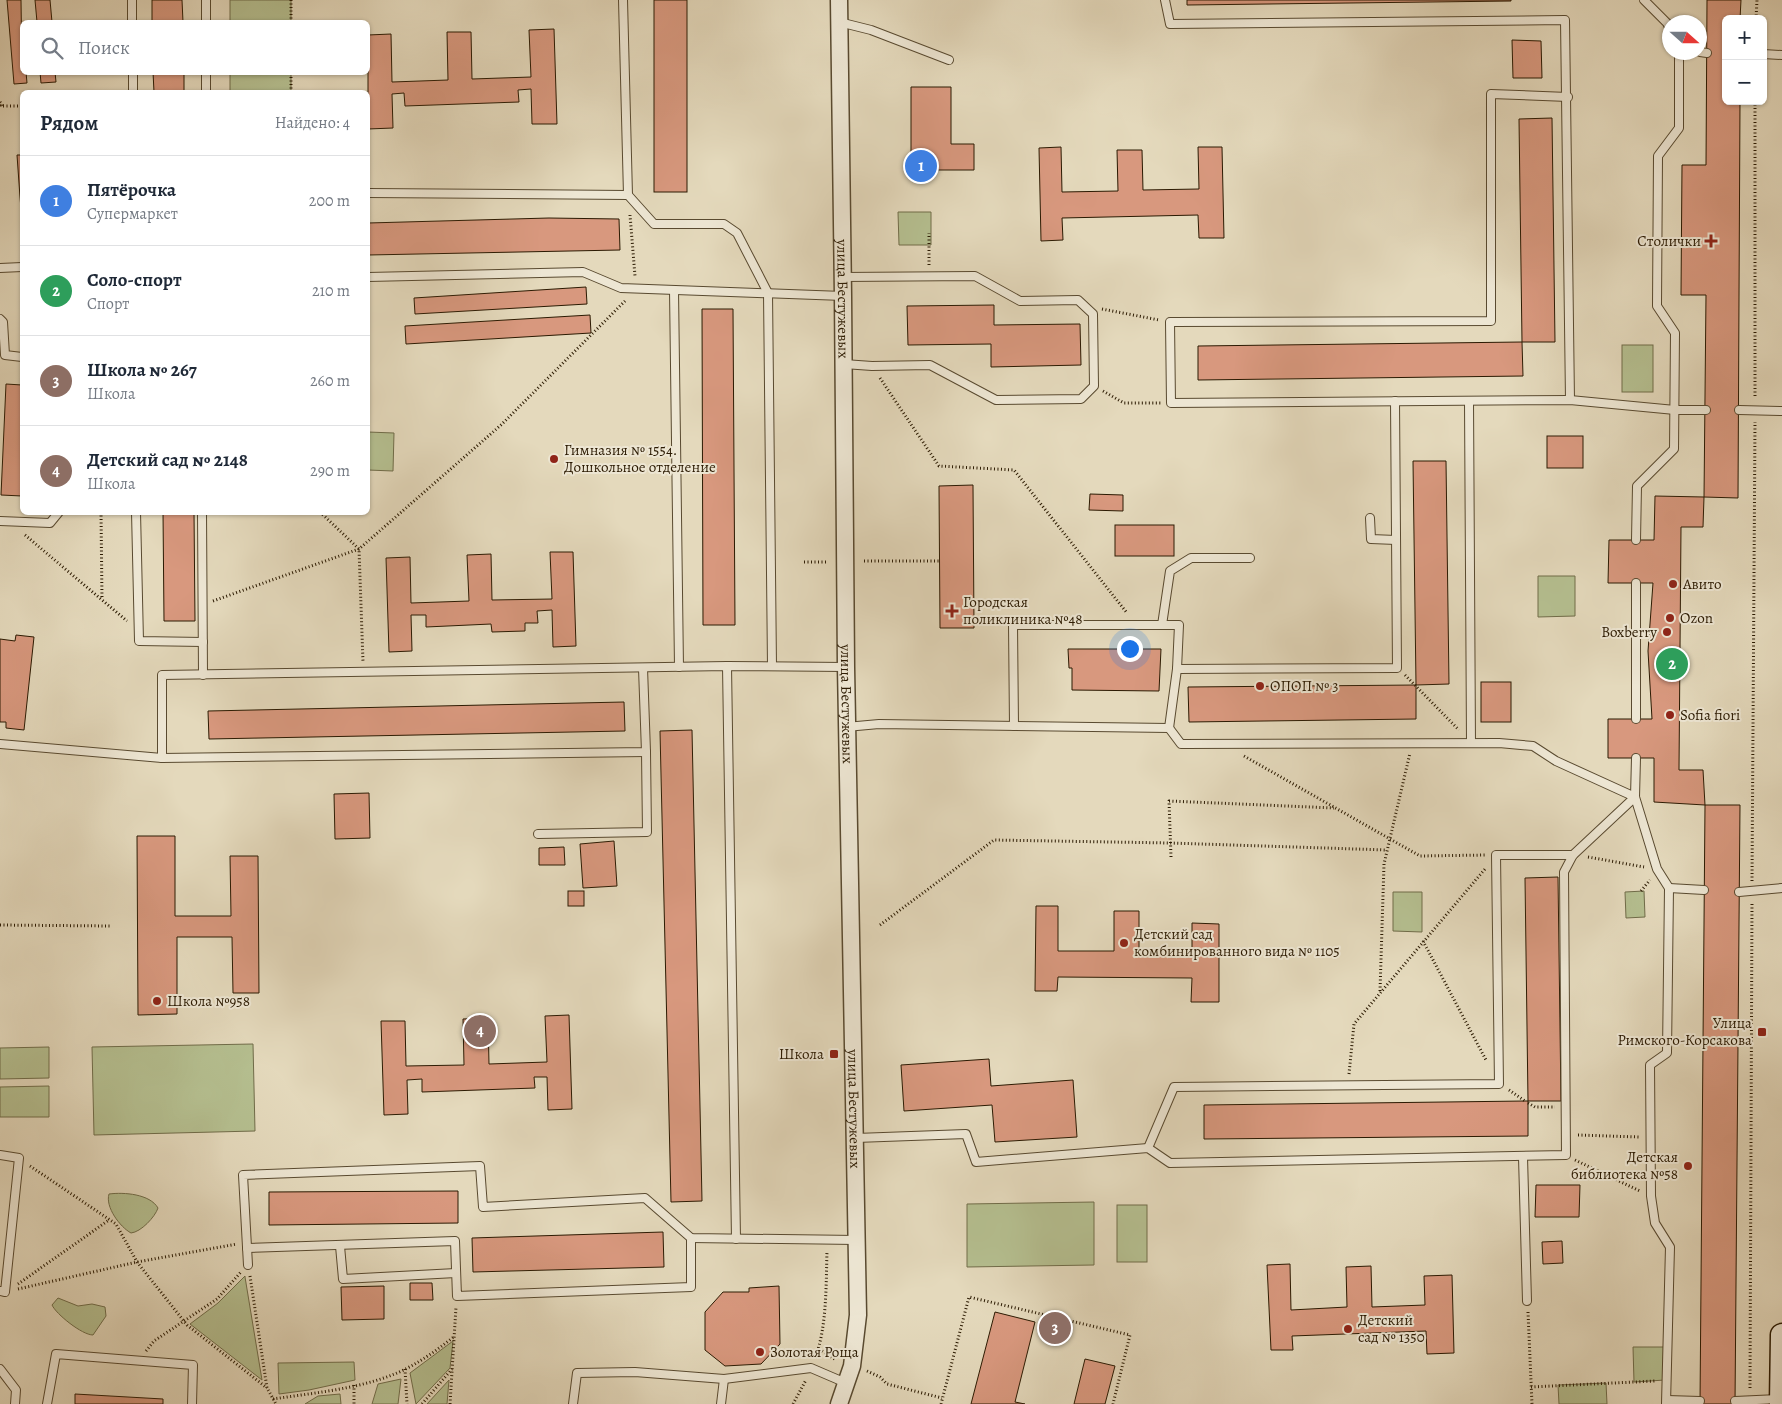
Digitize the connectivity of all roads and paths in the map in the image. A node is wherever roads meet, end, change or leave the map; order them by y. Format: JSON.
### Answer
{"nodes":[{"id":1,"x":132,"y":0,"type":"edge"},
{"id":2,"x":206,"y":0,"type":"edge"},
{"id":3,"x":291,"y":0,"type":"edge"},
{"id":4,"x":623,"y":0,"type":"edge"},
{"id":5,"x":838,"y":0,"type":"edge"},
{"id":6,"x":1165,"y":0,"type":"edge"},
{"id":7,"x":1644,"y":0,"type":"edge"},
{"id":8,"x":1756,"y":0,"type":"edge"},
{"id":9,"x":1756,"y":15,"type":"edge"},
{"id":10,"x":1662,"y":18,"type":"edge"},
{"id":11,"x":132,"y":20,"type":"edge"},
{"id":12,"x":206,"y":20,"type":"edge"},
{"id":13,"x":291,"y":20,"type":"edge"},
{"id":14,"x":839,"y":22,"type":"junction"},
{"id":15,"x":1767,"y":54,"type":"edge"},
{"id":16,"x":1782,"y":55,"type":"edge"},
{"id":17,"x":949,"y":60,"type":"dead end"},
{"id":18,"x":1679,"y":60,"type":"edge"},
{"id":19,"x":133,"y":75,"type":"edge"},
{"id":20,"x":206,"y":75,"type":"edge"},
{"id":21,"x":291,"y":75,"type":"edge"},
{"id":22,"x":133,"y":90,"type":"edge"},
{"id":23,"x":206,"y":90,"type":"edge"},
{"id":24,"x":291,"y":90,"type":"edge"},
{"id":25,"x":1568,"y":97,"type":"junction"},
{"id":26,"x":1,"y":104,"type":"edge"},
{"id":27,"x":1755,"y":105,"type":"edge"},
{"id":28,"x":20,"y":106,"type":"edge"},
{"id":29,"x":370,"y":193,"type":"edge"},
{"id":30,"x":628,"y":195,"type":"junction"},
{"id":31,"x":929,"y":233,"type":"dead end"},
{"id":32,"x":20,"y":267,"type":"edge"},
{"id":33,"x":0,"y":268,"type":"edge"},
{"id":34,"x":928,"y":275,"type":"junction"},
{"id":35,"x":370,"y":277,"type":"edge"},
{"id":36,"x":843,"y":277,"type":"junction"},
{"id":37,"x":636,"y":289,"type":"junction"},
{"id":38,"x":674,"y":290,"type":"junction"},
{"id":39,"x":768,"y":293,"type":"junction"},
{"id":40,"x":844,"y":296,"type":"junction"},
{"id":41,"x":1093,"y":314,"type":"junction"},
{"id":42,"x":0,"y":319,"type":"edge"},
{"id":43,"x":1170,"y":322,"type":"junction"},
{"id":44,"x":20,"y":357,"type":"edge"},
{"id":45,"x":844,"y":364,"type":"junction"},
{"id":46,"x":872,"y":366,"type":"junction"},
{"id":47,"x":1094,"y":386,"type":"junction"},
{"id":48,"x":1570,"y":400,"type":"junction"},
{"id":49,"x":1395,"y":401,"type":"junction"},
{"id":50,"x":1469,"y":401,"type":"junction"},
{"id":51,"x":1170,"y":403,"type":"junction"},
{"id":52,"x":1675,"y":410,"type":"junction"},
{"id":53,"x":1706,"y":410,"type":"dead end"},
{"id":54,"x":1739,"y":410,"type":"dead end"},
{"id":55,"x":1755,"y":411,"type":"junction"},
{"id":56,"x":1782,"y":411,"type":"edge"},
{"id":57,"x":56,"y":515,"type":"edge"},
{"id":58,"x":100,"y":515,"type":"edge"},
{"id":59,"x":136,"y":515,"type":"edge"},
{"id":60,"x":202,"y":515,"type":"edge"},
{"id":61,"x":323,"y":515,"type":"edge"},
{"id":62,"x":1370,"y":518,"type":"dead end"},
{"id":63,"x":0,"y":521,"type":"edge"},
{"id":64,"x":9,"y":522,"type":"junction"},
{"id":65,"x":1396,"y":540,"type":"junction"},
{"id":66,"x":1636,"y":540,"type":"dead end"},
{"id":67,"x":359,"y":548,"type":"junction"},
{"id":68,"x":1250,"y":558,"type":"dead end"},
{"id":69,"x":864,"y":561,"type":"dead end"},
{"id":70,"x":940,"y":561,"type":"dead end"},
{"id":71,"x":804,"y":562,"type":"dead end"},
{"id":72,"x":828,"y":562,"type":"dead end"},
{"id":73,"x":1636,"y":583,"type":"dead end"},
{"id":74,"x":102,"y":600,"type":"junction"},
{"id":75,"x":203,"y":604,"type":"junction"},
{"id":76,"x":1136,"y":625,"type":"junction"},
{"id":77,"x":1162,"y":625,"type":"junction"},
{"id":78,"x":139,"y":631,"type":"junction"},
{"id":79,"x":203,"y":642,"type":"junction"},
{"id":80,"x":727,"y":666,"type":"junction"},
{"id":81,"x":772,"y":666,"type":"junction"},
{"id":82,"x":679,"y":667,"type":"junction"},
{"id":83,"x":846,"y":667,"type":"junction"},
{"id":84,"x":644,"y":668,"type":"junction"},
{"id":85,"x":1397,"y":668,"type":"junction"},
{"id":86,"x":1176,"y":669,"type":"junction"},
{"id":87,"x":363,"y":672,"type":"junction"},
{"id":88,"x":203,"y":675,"type":"junction"},
{"id":89,"x":1636,"y":718,"type":"dead end"},
{"id":90,"x":1014,"y":726,"type":"junction"},
{"id":91,"x":846,"y":727,"type":"junction"},
{"id":92,"x":1170,"y":728,"type":"junction"},
{"id":93,"x":1413,"y":743,"type":"junction"},
{"id":94,"x":1471,"y":743,"type":"junction"},
{"id":95,"x":0,"y":744,"type":"edge"},
{"id":96,"x":1223,"y":744,"type":"junction"},
{"id":97,"x":646,"y":752,"type":"junction"},
{"id":98,"x":162,"y":758,"type":"junction"},
{"id":99,"x":1636,"y":758,"type":"dead end"},
{"id":100,"x":1635,"y":797,"type":"junction"},
{"id":101,"x":1334,"y":808,"type":"junction"},
{"id":102,"x":538,"y":834,"type":"dead end"},
{"id":103,"x":1390,"y":839,"type":"junction"},
{"id":104,"x":1170,"y":843,"type":"junction"},
{"id":105,"x":1387,"y":850,"type":"junction"},
{"id":106,"x":1496,"y":855,"type":"junction"},
{"id":107,"x":1573,"y":855,"type":"junction"},
{"id":108,"x":1171,"y":857,"type":"dead end"},
{"id":109,"x":1657,"y":870,"type":"junction"},
{"id":110,"x":1669,"y":888,"type":"junction"},
{"id":111,"x":1782,"y":888,"type":"edge"},
{"id":112,"x":1704,"y":890,"type":"dead end"},
{"id":113,"x":1641,"y":891,"type":"dead end"},
{"id":114,"x":1752,"y":891,"type":"junction"},
{"id":115,"x":1740,"y":892,"type":"dead end"},
{"id":116,"x":0,"y":925,"type":"edge"},
{"id":117,"x":880,"y":925,"type":"dead end"},
{"id":118,"x":111,"y":926,"type":"dead end"},
{"id":119,"x":1423,"y":942,"type":"junction"},
{"id":120,"x":1380,"y":993,"type":"junction"},
{"id":121,"x":1499,"y":1084,"type":"junction"},
{"id":122,"x":1348,"y":1085,"type":"junction"},
{"id":123,"x":1565,"y":1107,"type":"junction"},
{"id":124,"x":1565,"y":1135,"type":"junction"},
{"id":125,"x":856,"y":1138,"type":"junction"},
{"id":126,"x":1650,"y":1138,"type":"junction"},
{"id":127,"x":1148,"y":1148,"type":"junction"},
{"id":128,"x":0,"y":1155,"type":"edge"},
{"id":129,"x":1566,"y":1155,"type":"junction"},
{"id":130,"x":1523,"y":1157,"type":"junction"},
{"id":131,"x":18,"y":1158,"type":"junction"},
{"id":132,"x":1652,"y":1196,"type":"junction"},
{"id":133,"x":110,"y":1220,"type":"junction"},
{"id":134,"x":690,"y":1238,"type":"junction"},
{"id":135,"x":736,"y":1239,"type":"junction"},
{"id":136,"x":827,"y":1240,"type":"junction"},
{"id":137,"x":857,"y":1240,"type":"junction"},
{"id":138,"x":247,"y":1245,"type":"junction"},
{"id":139,"x":340,"y":1246,"type":"junction"},
{"id":140,"x":137,"y":1262,"type":"junction"},
{"id":141,"x":248,"y":1264,"type":"junction"},
{"id":142,"x":456,"y":1273,"type":"junction"},
{"id":143,"x":0,"y":1291,"type":"edge"},
{"id":144,"x":457,"y":1296,"type":"junction"},
{"id":145,"x":1527,"y":1300,"type":"joint"},
{"id":146,"x":184,"y":1322,"type":"junction"},
{"id":147,"x":1782,"y":1335,"type":"edge"},
{"id":148,"x":455,"y":1336,"type":"junction"},
{"id":149,"x":819,"y":1349,"type":"junction"},
{"id":150,"x":139,"y":1360,"type":"junction"},
{"id":151,"x":836,"y":1360,"type":"dead end"},
{"id":152,"x":453,"y":1368,"type":"junction"},
{"id":153,"x":811,"y":1368,"type":"junction"},
{"id":154,"x":0,"y":1369,"type":"edge"},
{"id":155,"x":405,"y":1369,"type":"junction"},
{"id":156,"x":864,"y":1369,"type":"dead end"},
{"id":157,"x":724,"y":1379,"type":"junction"},
{"id":158,"x":1668,"y":1380,"type":"junction"},
{"id":159,"x":846,"y":1383,"type":"junction"},
{"id":160,"x":354,"y":1385,"type":"junction"},
{"id":161,"x":1531,"y":1387,"type":"junction"},
{"id":162,"x":267,"y":1388,"type":"junction"},
{"id":163,"x":942,"y":1398,"type":"junction"},
{"id":164,"x":273,"y":1399,"type":"junction"},
{"id":165,"x":1750,"y":1400,"type":"junction"},
{"id":166,"x":1700,"y":1401,"type":"dead end"},
{"id":167,"x":1736,"y":1401,"type":"dead end"},
{"id":168,"x":1666,"y":1402,"type":"edge"},
{"id":169,"x":1781,"y":1402,"type":"edge"},
{"id":170,"x":15,"y":1404,"type":"edge"},
{"id":171,"x":47,"y":1404,"type":"edge"},
{"id":172,"x":192,"y":1404,"type":"edge"},
{"id":173,"x":276,"y":1404,"type":"edge"},
{"id":174,"x":354,"y":1404,"type":"edge"},
{"id":175,"x":408,"y":1404,"type":"edge"},
{"id":176,"x":422,"y":1404,"type":"edge"},
{"id":177,"x":450,"y":1404,"type":"edge"},
{"id":178,"x":573,"y":1404,"type":"edge"},
{"id":179,"x":721,"y":1404,"type":"edge"},
{"id":180,"x":793,"y":1404,"type":"edge"},
{"id":181,"x":839,"y":1404,"type":"edge"},
{"id":182,"x":941,"y":1404,"type":"edge"},
{"id":183,"x":1113,"y":1404,"type":"edge"},
{"id":184,"x":1532,"y":1404,"type":"edge"}],
"edges":[{"from":1,"to":11,"type":"lane"},
{"from":2,"to":12,"type":"lane"},
{"from":3,"to":13,"type":"path"},
{"from":4,"to":30,"type":"lane"},
{"from":5,"to":14,"type":"street","name":"улица Бестужевых"},
{"from":6,"to":25,"type":"lane"},
{"from":7,"to":10,"type":"lane"},
{"from":8,"to":9,"type":"path"},
{"from":14,"to":17,"type":"lane"},
{"from":14,"to":36,"type":"street","name":"улица Бестужевых"},
{"from":15,"to":16,"type":"lane"},
{"from":18,"to":52,"type":"lane"},
{"from":19,"to":22,"type":"lane"},
{"from":20,"to":23,"type":"lane"},
{"from":21,"to":24,"type":"path"},
{"from":25,"to":43,"type":"lane"},
{"from":25,"to":48,"type":"lane"},
{"from":26,"to":28,"type":"path"},
{"from":27,"to":55,"type":"path"},
{"from":29,"to":30,"type":"lane"},
{"from":30,"to":37,"type":"path"},
{"from":30,"to":39,"type":"lane"},
{"from":31,"to":34,"type":"path"},
{"from":32,"to":33,"type":"lane"},
{"from":34,"to":36,"type":"lane"},
{"from":34,"to":41,"type":"lane"},
{"from":35,"to":37,"type":"lane"},
{"from":36,"to":40,"type":"street","name":"улица Бестужевых"},
{"from":37,"to":38,"type":"lane"},
{"from":37,"to":67,"type":"path"},
{"from":38,"to":39,"type":"lane"},
{"from":38,"to":82,"type":"lane"},
{"from":39,"to":40,"type":"lane"},
{"from":39,"to":81,"type":"lane"},
{"from":40,"to":45,"type":"street","name":"улица Бестужевых"},
{"from":41,"to":43,"type":"path"},
{"from":41,"to":47,"type":"lane"},
{"from":42,"to":44,"type":"lane"},
{"from":43,"to":51,"type":"lane"},
{"from":45,"to":46,"type":"lane"},
{"from":45,"to":83,"type":"street","name":"улица Бестужевых"},
{"from":46,"to":47,"type":"lane"},
{"from":46,"to":76,"type":"path"},
{"from":47,"to":51,"type":"path"},
{"from":48,"to":50,"type":"lane"},
{"from":48,"to":52,"type":"lane"},
{"from":49,"to":50,"type":"lane"},
{"from":49,"to":51,"type":"lane"},
{"from":49,"to":65,"type":"lane"},
{"from":50,"to":94,"type":"lane"},
{"from":52,"to":53,"type":"lane"},
{"from":52,"to":66,"type":"lane"},
{"from":54,"to":55,"type":"lane"},
{"from":55,"to":56,"type":"lane"},
{"from":55,"to":114,"type":"path"},
{"from":57,"to":64,"type":"lane"},
{"from":58,"to":74,"type":"path"},
{"from":59,"to":78,"type":"lane"},
{"from":60,"to":75,"type":"lane"},
{"from":61,"to":67,"type":"path"},
{"from":62,"to":65,"type":"lane"},
{"from":63,"to":64,"type":"lane"},
{"from":64,"to":74,"type":"path"},
{"from":65,"to":85,"type":"lane"},
{"from":67,"to":75,"type":"path"},
{"from":67,"to":87,"type":"path"},
{"from":68,"to":77,"type":"lane"},
{"from":69,"to":70,"type":"path"},
{"from":71,"to":72,"type":"path"},
{"from":73,"to":89,"type":"lane"},
{"from":74,"to":78,"type":"path"},
{"from":75,"to":79,"type":"lane"},
{"from":76,"to":77,"type":"lane"},
{"from":76,"to":90,"type":"lane"},
{"from":77,"to":86,"type":"lane"},
{"from":78,"to":79,"type":"lane"},
{"from":79,"to":88,"type":"lane"},
{"from":80,"to":81,"type":"lane"},
{"from":80,"to":82,"type":"lane"},
{"from":80,"to":135,"type":"lane"},
{"from":81,"to":83,"type":"lane"},
{"from":82,"to":84,"type":"lane"},
{"from":83,"to":91,"type":"street","name":"улица Бестужевых"},
{"from":84,"to":87,"type":"lane"},
{"from":84,"to":97,"type":"lane"},
{"from":85,"to":86,"type":"lane"},
{"from":85,"to":94,"type":"path"},
{"from":86,"to":92,"type":"lane"},
{"from":87,"to":88,"type":"lane"},
{"from":88,"to":98,"type":"lane"},
{"from":90,"to":91,"type":"lane"},
{"from":90,"to":92,"type":"lane"},
{"from":91,"to":125,"type":"street","name":"улица Бестужевых"},
{"from":92,"to":96,"type":"lane"},
{"from":93,"to":94,"type":"lane"},
{"from":93,"to":96,"type":"lane"},
{"from":93,"to":103,"type":"path"},
{"from":94,"to":100,"type":"lane"},
{"from":95,"to":98,"type":"lane"},
{"from":96,"to":101,"type":"path"},
{"from":97,"to":98,"type":"lane"},
{"from":97,"to":102,"type":"lane"},
{"from":99,"to":100,"type":"lane"},
{"from":100,"to":107,"type":"lane"},
{"from":100,"to":109,"type":"lane"},
{"from":101,"to":103,"type":"path"},
{"from":101,"to":104,"type":"path"},
{"from":103,"to":105,"type":"path"},
{"from":103,"to":106,"type":"path"},
{"from":104,"to":105,"type":"path"},
{"from":104,"to":108,"type":"path"},
{"from":104,"to":117,"type":"path"},
{"from":105,"to":120,"type":"path"},
{"from":106,"to":107,"type":"lane"},
{"from":106,"to":119,"type":"path"},
{"from":106,"to":121,"type":"lane"},
{"from":107,"to":109,"type":"path"},
{"from":107,"to":123,"type":"lane"},
{"from":109,"to":110,"type":"lane"},
{"from":109,"to":113,"type":"path"},
{"from":110,"to":112,"type":"lane"},
{"from":110,"to":126,"type":"lane"},
{"from":111,"to":114,"type":"lane"},
{"from":114,"to":115,"type":"lane"},
{"from":114,"to":165,"type":"path"},
{"from":116,"to":118,"type":"path"},
{"from":119,"to":120,"type":"path"},
{"from":119,"to":121,"type":"path"},
{"from":120,"to":122,"type":"path"},
{"from":121,"to":122,"type":"lane"},
{"from":121,"to":123,"type":"path"},
{"from":122,"to":127,"type":"lane"},
{"from":123,"to":124,"type":"lane"},
{"from":124,"to":126,"type":"path"},
{"from":124,"to":129,"type":"lane"},
{"from":125,"to":127,"type":"lane"},
{"from":125,"to":137,"type":"street","name":"улица Бестужевых"},
{"from":126,"to":132,"type":"lane"},
{"from":127,"to":130,"type":"lane"},
{"from":128,"to":131,"type":"lane"},
{"from":129,"to":130,"type":"lane"},
{"from":129,"to":132,"type":"path"},
{"from":130,"to":145,"type":"lane"},
{"from":131,"to":133,"type":"path"},
{"from":131,"to":143,"type":"lane"},
{"from":132,"to":158,"type":"lane"},
{"from":133,"to":140,"type":"path"},
{"from":133,"to":140,"type":"path"},
{"from":134,"to":135,"type":"lane"},
{"from":134,"to":138,"type":"lane"},
{"from":134,"to":144,"type":"lane"},
{"from":135,"to":136,"type":"lane"},
{"from":136,"to":137,"type":"lane"},
{"from":136,"to":149,"type":"path"},
{"from":137,"to":159,"type":"street","name":"улица Бестужевых"},
{"from":138,"to":139,"type":"lane"},
{"from":138,"to":140,"type":"path"},
{"from":138,"to":141,"type":"lane"},
{"from":139,"to":142,"type":"lane"},
{"from":139,"to":142,"type":"lane"},
{"from":140,"to":146,"type":"path"},
{"from":141,"to":146,"type":"path"},
{"from":141,"to":162,"type":"path"},
{"from":142,"to":144,"type":"lane"},
{"from":144,"to":148,"type":"path"},
{"from":145,"to":161,"type":"path"},
{"from":146,"to":150,"type":"path"},
{"from":146,"to":162,"type":"path"},
{"from":147,"to":169,"type":"street"},
{"from":148,"to":152,"type":"path"},
{"from":148,"to":155,"type":"path"},
{"from":149,"to":151,"type":"path"},
{"from":149,"to":153,"type":"path"},
{"from":150,"to":171,"type":"lane"},
{"from":150,"to":172,"type":"lane"},
{"from":152,"to":176,"type":"path"},
{"from":152,"to":177,"type":"path"},
{"from":153,"to":157,"type":"lane"},
{"from":153,"to":159,"type":"lane"},
{"from":153,"to":180,"type":"path"},
{"from":154,"to":170,"type":"lane"},
{"from":155,"to":160,"type":"path"},
{"from":155,"to":175,"type":"path"},
{"from":156,"to":163,"type":"path"},
{"from":157,"to":178,"type":"lane"},
{"from":157,"to":179,"type":"lane"},
{"from":158,"to":161,"type":"path"},
{"from":158,"to":168,"type":"lane"},
{"from":159,"to":181,"type":"street","name":"улица Бестужевых"},
{"from":160,"to":164,"type":"path"},
{"from":160,"to":174,"type":"path"},
{"from":161,"to":184,"type":"path"},
{"from":162,"to":164,"type":"path"},
{"from":163,"to":182,"type":"path"},
{"from":163,"to":183,"type":"path"},
{"from":164,"to":173,"type":"path"},
{"from":165,"to":167,"type":"lane"},
{"from":165,"to":169,"type":"lane"},
{"from":166,"to":168,"type":"lane"}]}
